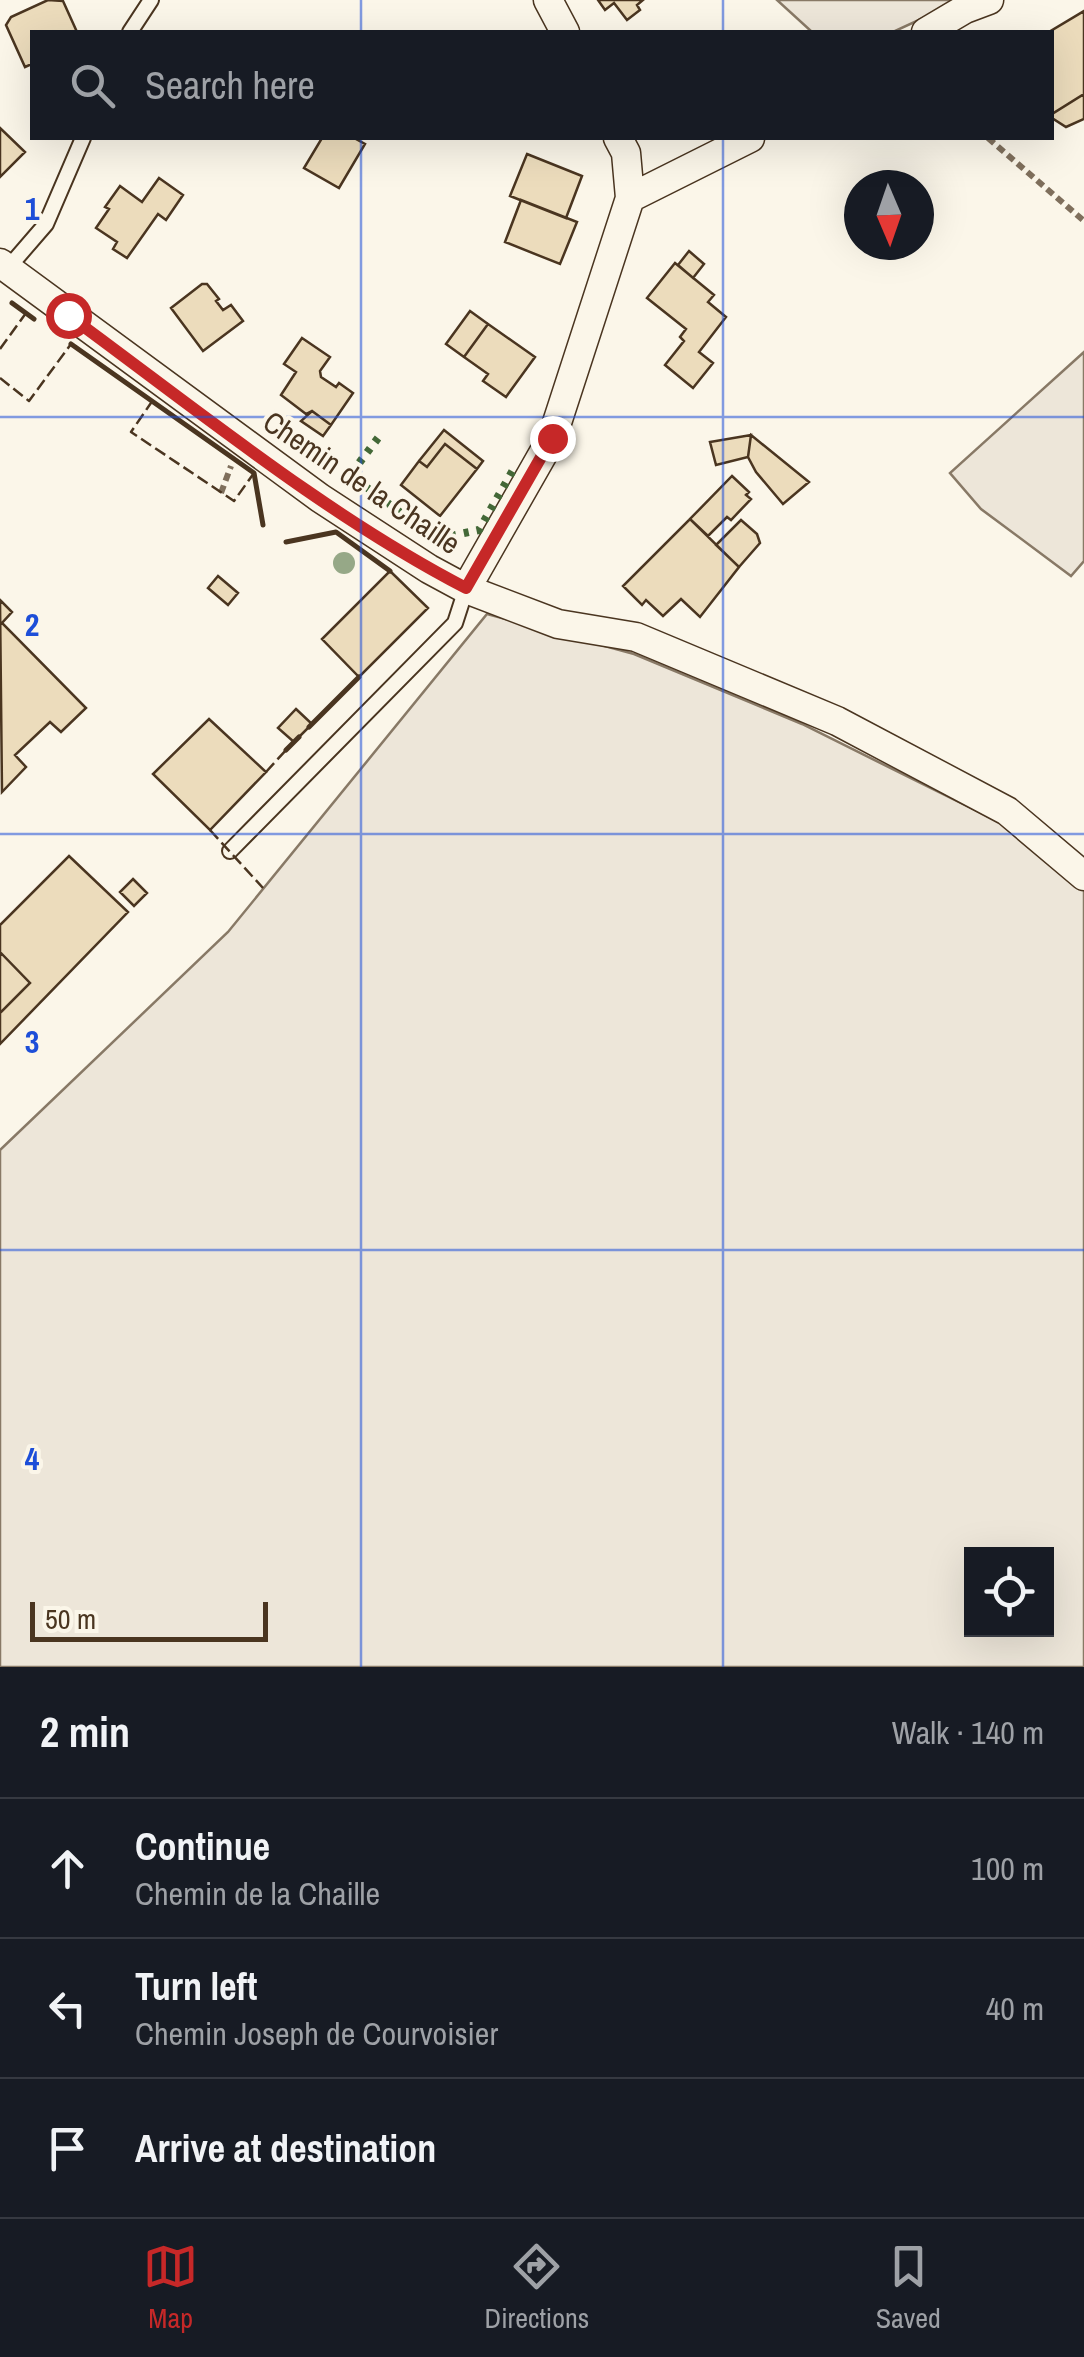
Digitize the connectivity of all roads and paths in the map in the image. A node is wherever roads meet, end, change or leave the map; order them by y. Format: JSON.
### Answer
{"nodes":[{"id":1,"x":151,"y":0,"type":"edge"},
{"id":2,"x":548,"y":0,"type":"edge"},
{"id":3,"x":988,"y":0,"type":"edge"},
{"id":4,"x":131,"y":30,"type":"edge"},
{"id":5,"x":563,"y":30,"type":"edge"},
{"id":6,"x":929,"y":30,"type":"edge"},
{"id":7,"x":83,"y":140,"type":"edge"},
{"id":8,"x":619,"y":140,"type":"edge"},
{"id":9,"x":746,"y":140,"type":"edge"},
{"id":10,"x":990,"y":140,"type":"edge"},
{"id":11,"x":630,"y":198,"type":"junction"},
{"id":12,"x":1084,"y":221,"type":"edge"},
{"id":13,"x":4,"y":265,"type":"edge"},
{"id":14,"x":466,"y":588,"type":"junction"},
{"id":15,"x":230,"y":851,"type":"dead end"},
{"id":16,"x":1084,"y":876,"type":"edge"}],
"edges":[{"from":1,"to":4,"type":"lane"},
{"from":2,"to":5,"type":"street"},
{"from":3,"to":6,"type":"street"},
{"from":7,"to":13,"type":"lane","name":"Chemin de la Chaille"},
{"from":8,"to":11,"type":"street"},
{"from":9,"to":11,"type":"street"},
{"from":10,"to":12,"type":"path"},
{"from":11,"to":14,"type":"street"},
{"from":13,"to":14,"type":"street","name":"Chemin de la Chaille"},
{"from":14,"to":15,"type":"lane"},
{"from":14,"to":16,"type":"street","name":"Chemin de la Chaille"}]}
